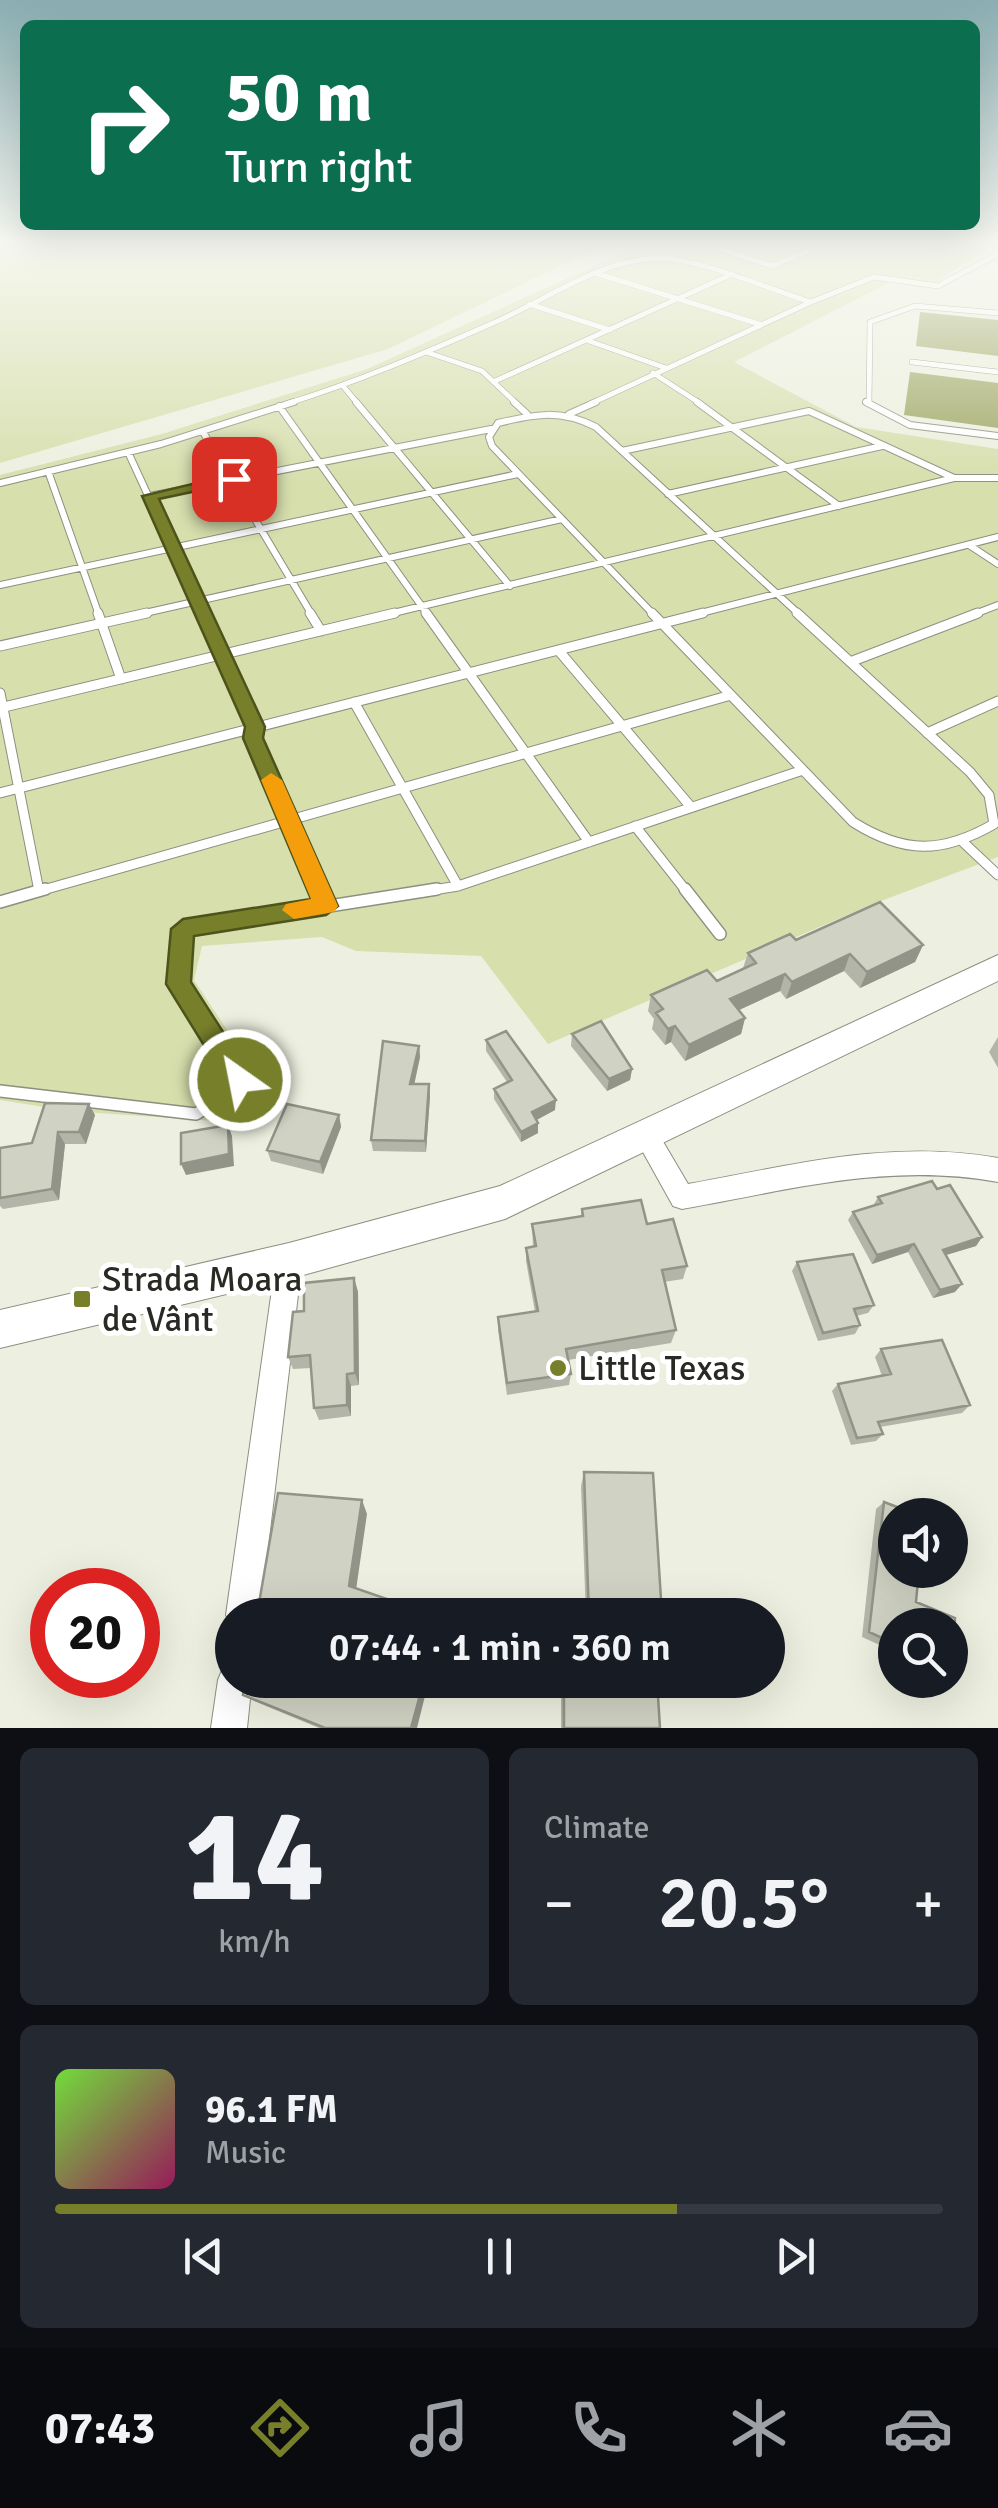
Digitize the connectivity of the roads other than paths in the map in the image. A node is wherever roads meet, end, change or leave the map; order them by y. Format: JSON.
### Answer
{"nodes":[{"id":1,"x":489,"y":323,"type":"edge"},
{"id":2,"x":587,"y":323,"type":"edge"},
{"id":3,"x":626,"y":323,"type":"edge"},
{"id":4,"x":752,"y":323,"type":"edge"},
{"id":5,"x":765,"y":323,"type":"edge"},
{"id":6,"x":870,"y":323,"type":"edge"},
{"id":7,"x":760,"y":325,"type":"junction"},
{"id":8,"x":610,"y":330,"type":"junction"},
{"id":9,"x":589,"y":340,"type":"junction"},
{"id":10,"x":425,"y":352,"type":"junction"},
{"id":11,"x":912,"y":362,"type":"dead end"},
{"id":12,"x":666,"y":368,"type":"junction"},
{"id":13,"x":998,"y":372,"type":"edge"},
{"id":14,"x":653,"y":374,"type":"junction"},
{"id":15,"x":495,"y":382,"type":"junction"},
{"id":16,"x":343,"y":386,"type":"junction"},
{"id":17,"x":278,"y":406,"type":"junction"},
{"id":18,"x":527,"y":414,"type":"junction"},
{"id":19,"x":569,"y":414,"type":"junction"},
{"id":20,"x":736,"y":427,"type":"junction"},
{"id":21,"x":491,"y":429,"type":"junction"},
{"id":22,"x":203,"y":432,"type":"junction"},
{"id":23,"x":998,"y":436,"type":"edge"},
{"id":24,"x":884,"y":445,"type":"junction"},
{"id":25,"x":393,"y":446,"type":"junction"},
{"id":26,"x":622,"y":451,"type":"junction"},
{"id":27,"x":128,"y":452,"type":"junction"},
{"id":28,"x":320,"y":462,"type":"junction"},
{"id":29,"x":789,"y":466,"type":"junction"},
{"id":30,"x":48,"y":471,"type":"junction"},
{"id":31,"x":518,"y":474,"type":"junction"},
{"id":32,"x":954,"y":478,"type":"junction"},
{"id":33,"x":998,"y":478,"type":"edge"},
{"id":34,"x":234,"y":479,"type":"junction"},
{"id":35,"x":0,"y":483,"type":"edge"},
{"id":36,"x":434,"y":493,"type":"junction"},
{"id":37,"x":668,"y":494,"type":"junction"},
{"id":38,"x":150,"y":496,"type":"junction"},
{"id":39,"x":838,"y":506,"type":"junction"},
{"id":40,"x":356,"y":510,"type":"junction"},
{"id":41,"x":562,"y":519,"type":"junction"},
{"id":42,"x":264,"y":530,"type":"junction"},
{"id":43,"x":716,"y":536,"type":"junction"},
{"id":44,"x":998,"y":537,"type":"edge"},
{"id":45,"x":472,"y":540,"type":"junction"},
{"id":46,"x":969,"y":545,"type":"junction"},
{"id":47,"x":175,"y":549,"type":"junction"},
{"id":48,"x":390,"y":558,"type":"junction"},
{"id":49,"x":604,"y":563,"type":"junction"},
{"id":50,"x":998,"y":564,"type":"edge"},
{"id":51,"x":84,"y":568,"type":"junction"},
{"id":52,"x":293,"y":580,"type":"junction"},
{"id":53,"x":0,"y":586,"type":"edge"},
{"id":54,"x":510,"y":586,"type":"junction"},
{"id":55,"x":778,"y":595,"type":"junction"},
{"id":56,"x":199,"y":602,"type":"junction"},
{"id":57,"x":998,"y":604,"type":"edge"},
{"id":58,"x":423,"y":606,"type":"junction"},
{"id":59,"x":101,"y":624,"type":"junction"},
{"id":60,"x":664,"y":624,"type":"junction"},
{"id":61,"x":321,"y":631,"type":"junction"},
{"id":62,"x":0,"y":646,"type":"edge"},
{"id":63,"x":558,"y":651,"type":"junction"},
{"id":64,"x":224,"y":654,"type":"junction"},
{"id":65,"x":850,"y":662,"type":"junction"},
{"id":66,"x":468,"y":674,"type":"junction"},
{"id":67,"x":120,"y":679,"type":"junction"},
{"id":68,"x":0,"y":693,"type":"edge"},
{"id":69,"x":731,"y":695,"type":"junction"},
{"id":70,"x":998,"y":701,"type":"edge"},
{"id":71,"x":354,"y":702,"type":"junction"},
{"id":72,"x":1,"y":708,"type":"edge"},
{"id":73,"x":622,"y":726,"type":"junction"},
{"id":74,"x":255,"y":727,"type":"junction"},
{"id":75,"x":927,"y":732,"type":"junction"},
{"id":76,"x":524,"y":754,"type":"junction"},
{"id":77,"x":803,"y":770,"type":"junction"},
{"id":78,"x":18,"y":788,"type":"junction"},
{"id":79,"x":403,"y":788,"type":"junction"},
{"id":80,"x":0,"y":793,"type":"edge"},
{"id":81,"x":690,"y":808,"type":"junction"},
{"id":82,"x":288,"y":820,"type":"junction"},
{"id":83,"x":635,"y":826,"type":"junction"},
{"id":84,"x":589,"y":842,"type":"junction"},
{"id":85,"x":964,"y":843,"type":"junction"},
{"id":86,"x":998,"y":875,"type":"edge"},
{"id":87,"x":458,"y":886,"type":"junction"},
{"id":88,"x":38,"y":892,"type":"junction"},
{"id":89,"x":0,"y":902,"type":"edge"},
{"id":90,"x":326,"y":906,"type":"junction"},
{"id":91,"x":720,"y":934,"type":"dead end"},
{"id":92,"x":998,"y":967,"type":"edge"},
{"id":93,"x":0,"y":1091,"type":"edge"},
{"id":94,"x":646,"y":1136,"type":"junction"},
{"id":95,"x":998,"y":1170,"type":"edge"},
{"id":96,"x":289,"y":1261,"type":"junction"},
{"id":97,"x":0,"y":1329,"type":"edge"},
{"id":98,"x":246,"y":1598,"type":"edge"},
{"id":99,"x":233,"y":1698,"type":"edge"},
{"id":100,"x":229,"y":1728,"type":"edge"}],
"edges":[{"from":1,"to":10,"type":"lane"},
{"from":2,"to":8,"type":"lane"},
{"from":3,"to":8,"type":"lane"},
{"from":4,"to":7,"type":"lane"},
{"from":5,"to":7,"type":"lane"},
{"from":6,"to":23,"type":"lane"},
{"from":7,"to":12,"type":"lane"},
{"from":8,"to":9,"type":"lane"},
{"from":9,"to":12,"type":"lane"},
{"from":9,"to":15,"type":"lane"},
{"from":10,"to":15,"type":"lane"},
{"from":10,"to":16,"type":"lane"},
{"from":11,"to":13,"type":"lane"},
{"from":12,"to":14,"type":"lane"},
{"from":14,"to":19,"type":"lane"},
{"from":14,"to":20,"type":"lane"},
{"from":15,"to":18,"type":"lane"},
{"from":16,"to":17,"type":"lane"},
{"from":16,"to":25,"type":"lane"},
{"from":17,"to":22,"type":"lane"},
{"from":17,"to":28,"type":"lane"},
{"from":18,"to":19,"type":"lane"},
{"from":18,"to":21,"type":"lane"},
{"from":19,"to":26,"type":"lane"},
{"from":20,"to":24,"type":"lane"},
{"from":20,"to":26,"type":"lane"},
{"from":20,"to":29,"type":"lane"},
{"from":21,"to":25,"type":"lane"},
{"from":21,"to":31,"type":"lane"},
{"from":22,"to":27,"type":"lane"},
{"from":22,"to":34,"type":"lane"},
{"from":24,"to":29,"type":"lane"},
{"from":24,"to":32,"type":"lane"},
{"from":25,"to":28,"type":"lane"},
{"from":25,"to":36,"type":"lane"},
{"from":26,"to":37,"type":"lane"},
{"from":27,"to":30,"type":"lane"},
{"from":27,"to":38,"type":"lane"},
{"from":28,"to":34,"type":"lane"},
{"from":28,"to":40,"type":"lane"},
{"from":29,"to":37,"type":"lane"},
{"from":29,"to":39,"type":"lane"},
{"from":30,"to":35,"type":"lane"},
{"from":30,"to":51,"type":"lane"},
{"from":31,"to":36,"type":"lane"},
{"from":31,"to":41,"type":"lane"},
{"from":32,"to":33,"type":"lane"},
{"from":32,"to":39,"type":"lane"},
{"from":34,"to":38,"type":"lane"},
{"from":34,"to":42,"type":"lane"},
{"from":36,"to":40,"type":"lane"},
{"from":36,"to":45,"type":"lane"},
{"from":37,"to":43,"type":"lane"},
{"from":38,"to":47,"type":"lane"},
{"from":39,"to":43,"type":"lane"},
{"from":40,"to":42,"type":"lane"},
{"from":40,"to":48,"type":"lane"},
{"from":41,"to":45,"type":"lane"},
{"from":41,"to":49,"type":"lane"},
{"from":42,"to":47,"type":"lane"},
{"from":42,"to":52,"type":"lane"},
{"from":43,"to":49,"type":"lane"},
{"from":43,"to":55,"type":"lane"},
{"from":44,"to":46,"type":"lane"},
{"from":45,"to":48,"type":"lane"},
{"from":45,"to":54,"type":"lane"},
{"from":46,"to":50,"type":"lane"},
{"from":46,"to":55,"type":"lane"},
{"from":47,"to":51,"type":"lane"},
{"from":47,"to":56,"type":"lane"},
{"from":48,"to":52,"type":"lane"},
{"from":48,"to":58,"type":"lane"},
{"from":49,"to":54,"type":"lane"},
{"from":49,"to":60,"type":"lane"},
{"from":51,"to":53,"type":"lane"},
{"from":51,"to":59,"type":"lane"},
{"from":52,"to":56,"type":"lane"},
{"from":52,"to":61,"type":"lane"},
{"from":54,"to":58,"type":"lane"},
{"from":55,"to":60,"type":"lane"},
{"from":55,"to":65,"type":"lane"},
{"from":56,"to":59,"type":"lane"},
{"from":56,"to":64,"type":"lane"},
{"from":57,"to":65,"type":"lane"},
{"from":58,"to":61,"type":"lane"},
{"from":58,"to":66,"type":"lane"},
{"from":59,"to":62,"type":"lane"},
{"from":59,"to":67,"type":"lane"},
{"from":60,"to":63,"type":"lane"},
{"from":60,"to":69,"type":"lane"},
{"from":61,"to":64,"type":"lane"},
{"from":63,"to":66,"type":"lane"},
{"from":63,"to":73,"type":"lane"},
{"from":64,"to":67,"type":"lane"},
{"from":64,"to":74,"type":"lane"},
{"from":65,"to":75,"type":"lane"},
{"from":66,"to":71,"type":"lane"},
{"from":66,"to":76,"type":"lane"},
{"from":67,"to":72,"type":"lane"},
{"from":68,"to":72,"type":"lane"},
{"from":69,"to":73,"type":"lane"},
{"from":69,"to":77,"type":"lane"},
{"from":70,"to":75,"type":"lane"},
{"from":71,"to":74,"type":"lane"},
{"from":71,"to":79,"type":"lane"},
{"from":72,"to":78,"type":"lane"},
{"from":73,"to":76,"type":"lane"},
{"from":73,"to":81,"type":"lane"},
{"from":74,"to":78,"type":"lane"},
{"from":74,"to":82,"type":"lane"},
{"from":75,"to":85,"type":"lane"},
{"from":76,"to":79,"type":"lane"},
{"from":76,"to":84,"type":"lane"},
{"from":77,"to":81,"type":"lane"},
{"from":77,"to":85,"type":"lane"},
{"from":78,"to":80,"type":"lane"},
{"from":78,"to":88,"type":"lane"},
{"from":79,"to":82,"type":"lane"},
{"from":79,"to":87,"type":"lane"},
{"from":81,"to":83,"type":"lane"},
{"from":82,"to":88,"type":"lane"},
{"from":82,"to":90,"type":"lane"},
{"from":83,"to":84,"type":"lane"},
{"from":83,"to":91,"type":"lane"},
{"from":84,"to":87,"type":"lane"},
{"from":85,"to":86,"type":"lane"},
{"from":87,"to":90,"type":"lane"},
{"from":88,"to":89,"type":"lane"},
{"from":90,"to":93,"type":"lane"},
{"from":92,"to":94,"type":"main road"},
{"from":94,"to":95,"type":"street"},
{"from":94,"to":96,"type":"main road"},
{"from":96,"to":97,"type":"main road"},
{"from":96,"to":98,"type":"street"},
{"from":99,"to":100,"type":"street"}]}
